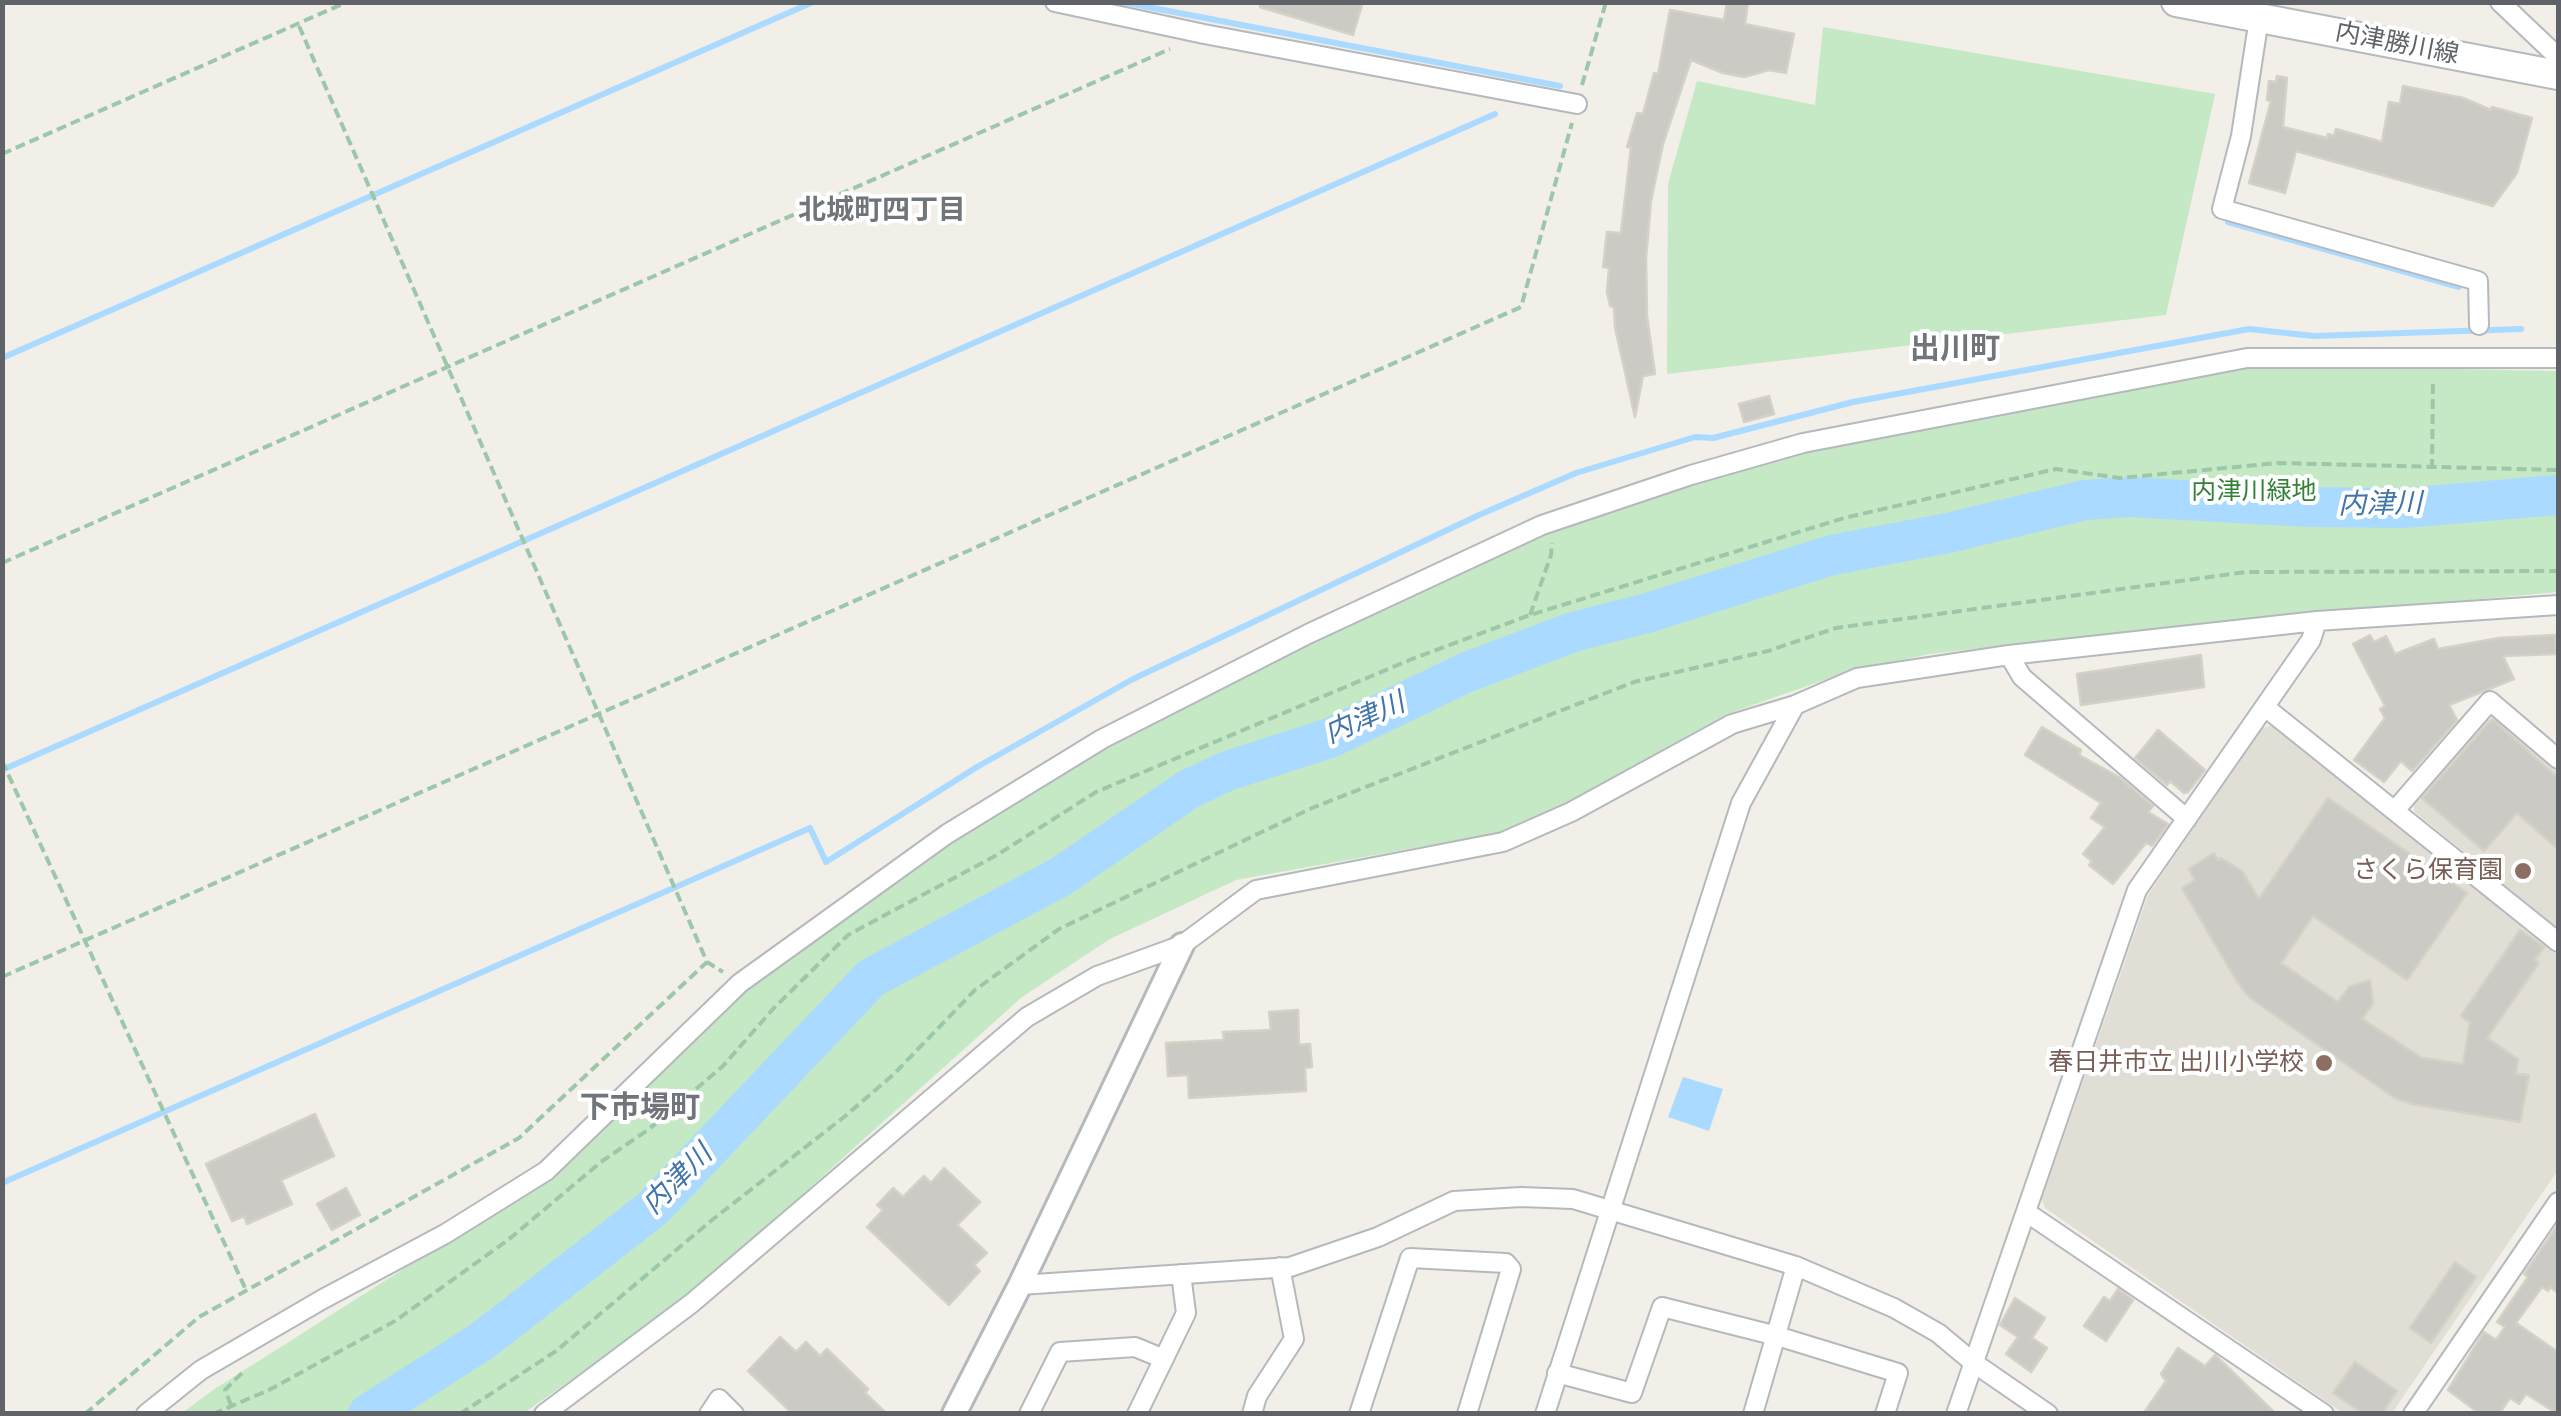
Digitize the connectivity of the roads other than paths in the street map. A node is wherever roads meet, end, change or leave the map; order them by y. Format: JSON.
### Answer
{"nodes":[{"id":1,"x":1056,"y":2,"type":"edge"},
{"id":2,"x":2176,"y":2,"type":"edge"},
{"id":3,"x":2500,"y":2,"type":"edge"},
{"id":4,"x":2260,"y":18,"type":"junction"},
{"id":5,"x":2558,"y":57,"type":"edge"},
{"id":6,"x":2558,"y":75,"type":"edge"},
{"id":7,"x":1577,"y":104,"type":"road end"},
{"id":8,"x":2479,"y":325,"type":"dead end"},
{"id":9,"x":2558,"y":358,"type":"edge"},
{"id":10,"x":2558,"y":605,"type":"edge"},
{"id":11,"x":2317,"y":621,"type":"junction"},
{"id":12,"x":2009,"y":655,"type":"junction"},
{"id":13,"x":1795,"y":704,"type":"junction"},
{"id":14,"x":2265,"y":707,"type":"junction"},
{"id":15,"x":2558,"y":759,"type":"edge"},
{"id":16,"x":2396,"y":810,"type":"junction"},
{"id":17,"x":2187,"y":819,"type":"junction"},
{"id":18,"x":2558,"y":942,"type":"edge"},
{"id":19,"x":1182,"y":945,"type":"junction"},
{"id":20,"x":2558,"y":1202,"type":"edge"},
{"id":21,"x":1608,"y":1212,"type":"junction"},
{"id":22,"x":2026,"y":1212,"type":"junction"},
{"id":23,"x":1796,"y":1266,"type":"junction"},
{"id":24,"x":1280,"y":1267,"type":"junction"},
{"id":25,"x":1181,"y":1274,"type":"junction"},
{"id":26,"x":1020,"y":1284,"type":"junction"},
{"id":27,"x":1777,"y":1336,"type":"junction"},
{"id":28,"x":1164,"y":1359,"type":"junction"},
{"id":29,"x":1974,"y":1362,"type":"junction"},
{"id":30,"x":1557,"y":1373,"type":"junction"},
{"id":31,"x":146,"y":1414,"type":"edge"},
{"id":32,"x":544,"y":1414,"type":"edge"},
{"id":33,"x":709,"y":1414,"type":"edge"},
{"id":34,"x":734,"y":1414,"type":"edge"},
{"id":35,"x":954,"y":1414,"type":"edge"},
{"id":36,"x":1028,"y":1414,"type":"edge"},
{"id":37,"x":1138,"y":1414,"type":"edge"},
{"id":38,"x":1252,"y":1414,"type":"edge"},
{"id":39,"x":1360,"y":1414,"type":"edge"},
{"id":40,"x":1467,"y":1414,"type":"edge"},
{"id":41,"x":1545,"y":1414,"type":"edge"},
{"id":42,"x":1753,"y":1414,"type":"edge"},
{"id":43,"x":1885,"y":1414,"type":"edge"},
{"id":44,"x":1956,"y":1414,"type":"edge"},
{"id":45,"x":2048,"y":1414,"type":"edge"},
{"id":46,"x":2324,"y":1414,"type":"edge"},
{"id":47,"x":2413,"y":1414,"type":"edge"}],
"edges":[{"from":1,"to":7,"type":"street"},
{"from":2,"to":4,"type":"main road","name":"内津勝川線"},
{"from":3,"to":5,"type":"street"},
{"from":4,"to":6,"type":"main road","name":"内津勝川線"},
{"from":4,"to":8,"type":"street"},
{"from":9,"to":31,"type":"street"},
{"from":10,"to":11,"type":"street"},
{"from":11,"to":12,"type":"street"},
{"from":11,"to":14,"type":"street"},
{"from":12,"to":13,"type":"street"},
{"from":12,"to":17,"type":"street"},
{"from":13,"to":19,"type":"street"},
{"from":13,"to":21,"type":"street"},
{"from":14,"to":16,"type":"street"},
{"from":14,"to":17,"type":"street"},
{"from":15,"to":16,"type":"street"},
{"from":16,"to":18,"type":"street"},
{"from":17,"to":22,"type":"street"},
{"from":19,"to":26,"type":"street"},
{"from":19,"to":32,"type":"street"},
{"from":20,"to":47,"type":"street"},
{"from":21,"to":23,"type":"street"},
{"from":21,"to":24,"type":"street"},
{"from":21,"to":30,"type":"street"},
{"from":22,"to":29,"type":"street"},
{"from":22,"to":46,"type":"street"},
{"from":23,"to":27,"type":"street"},
{"from":23,"to":29,"type":"street"},
{"from":24,"to":25,"type":"street"},
{"from":24,"to":38,"type":"street"},
{"from":25,"to":26,"type":"street"},
{"from":25,"to":28,"type":"street"},
{"from":26,"to":35,"type":"street"},
{"from":27,"to":30,"type":"street"},
{"from":27,"to":42,"type":"street"},
{"from":27,"to":43,"type":"street"},
{"from":28,"to":36,"type":"street"},
{"from":28,"to":37,"type":"street"},
{"from":29,"to":44,"type":"street"},
{"from":29,"to":45,"type":"street"},
{"from":30,"to":41,"type":"street"},
{"from":33,"to":34,"type":"street"},
{"from":39,"to":40,"type":"street"}]}
